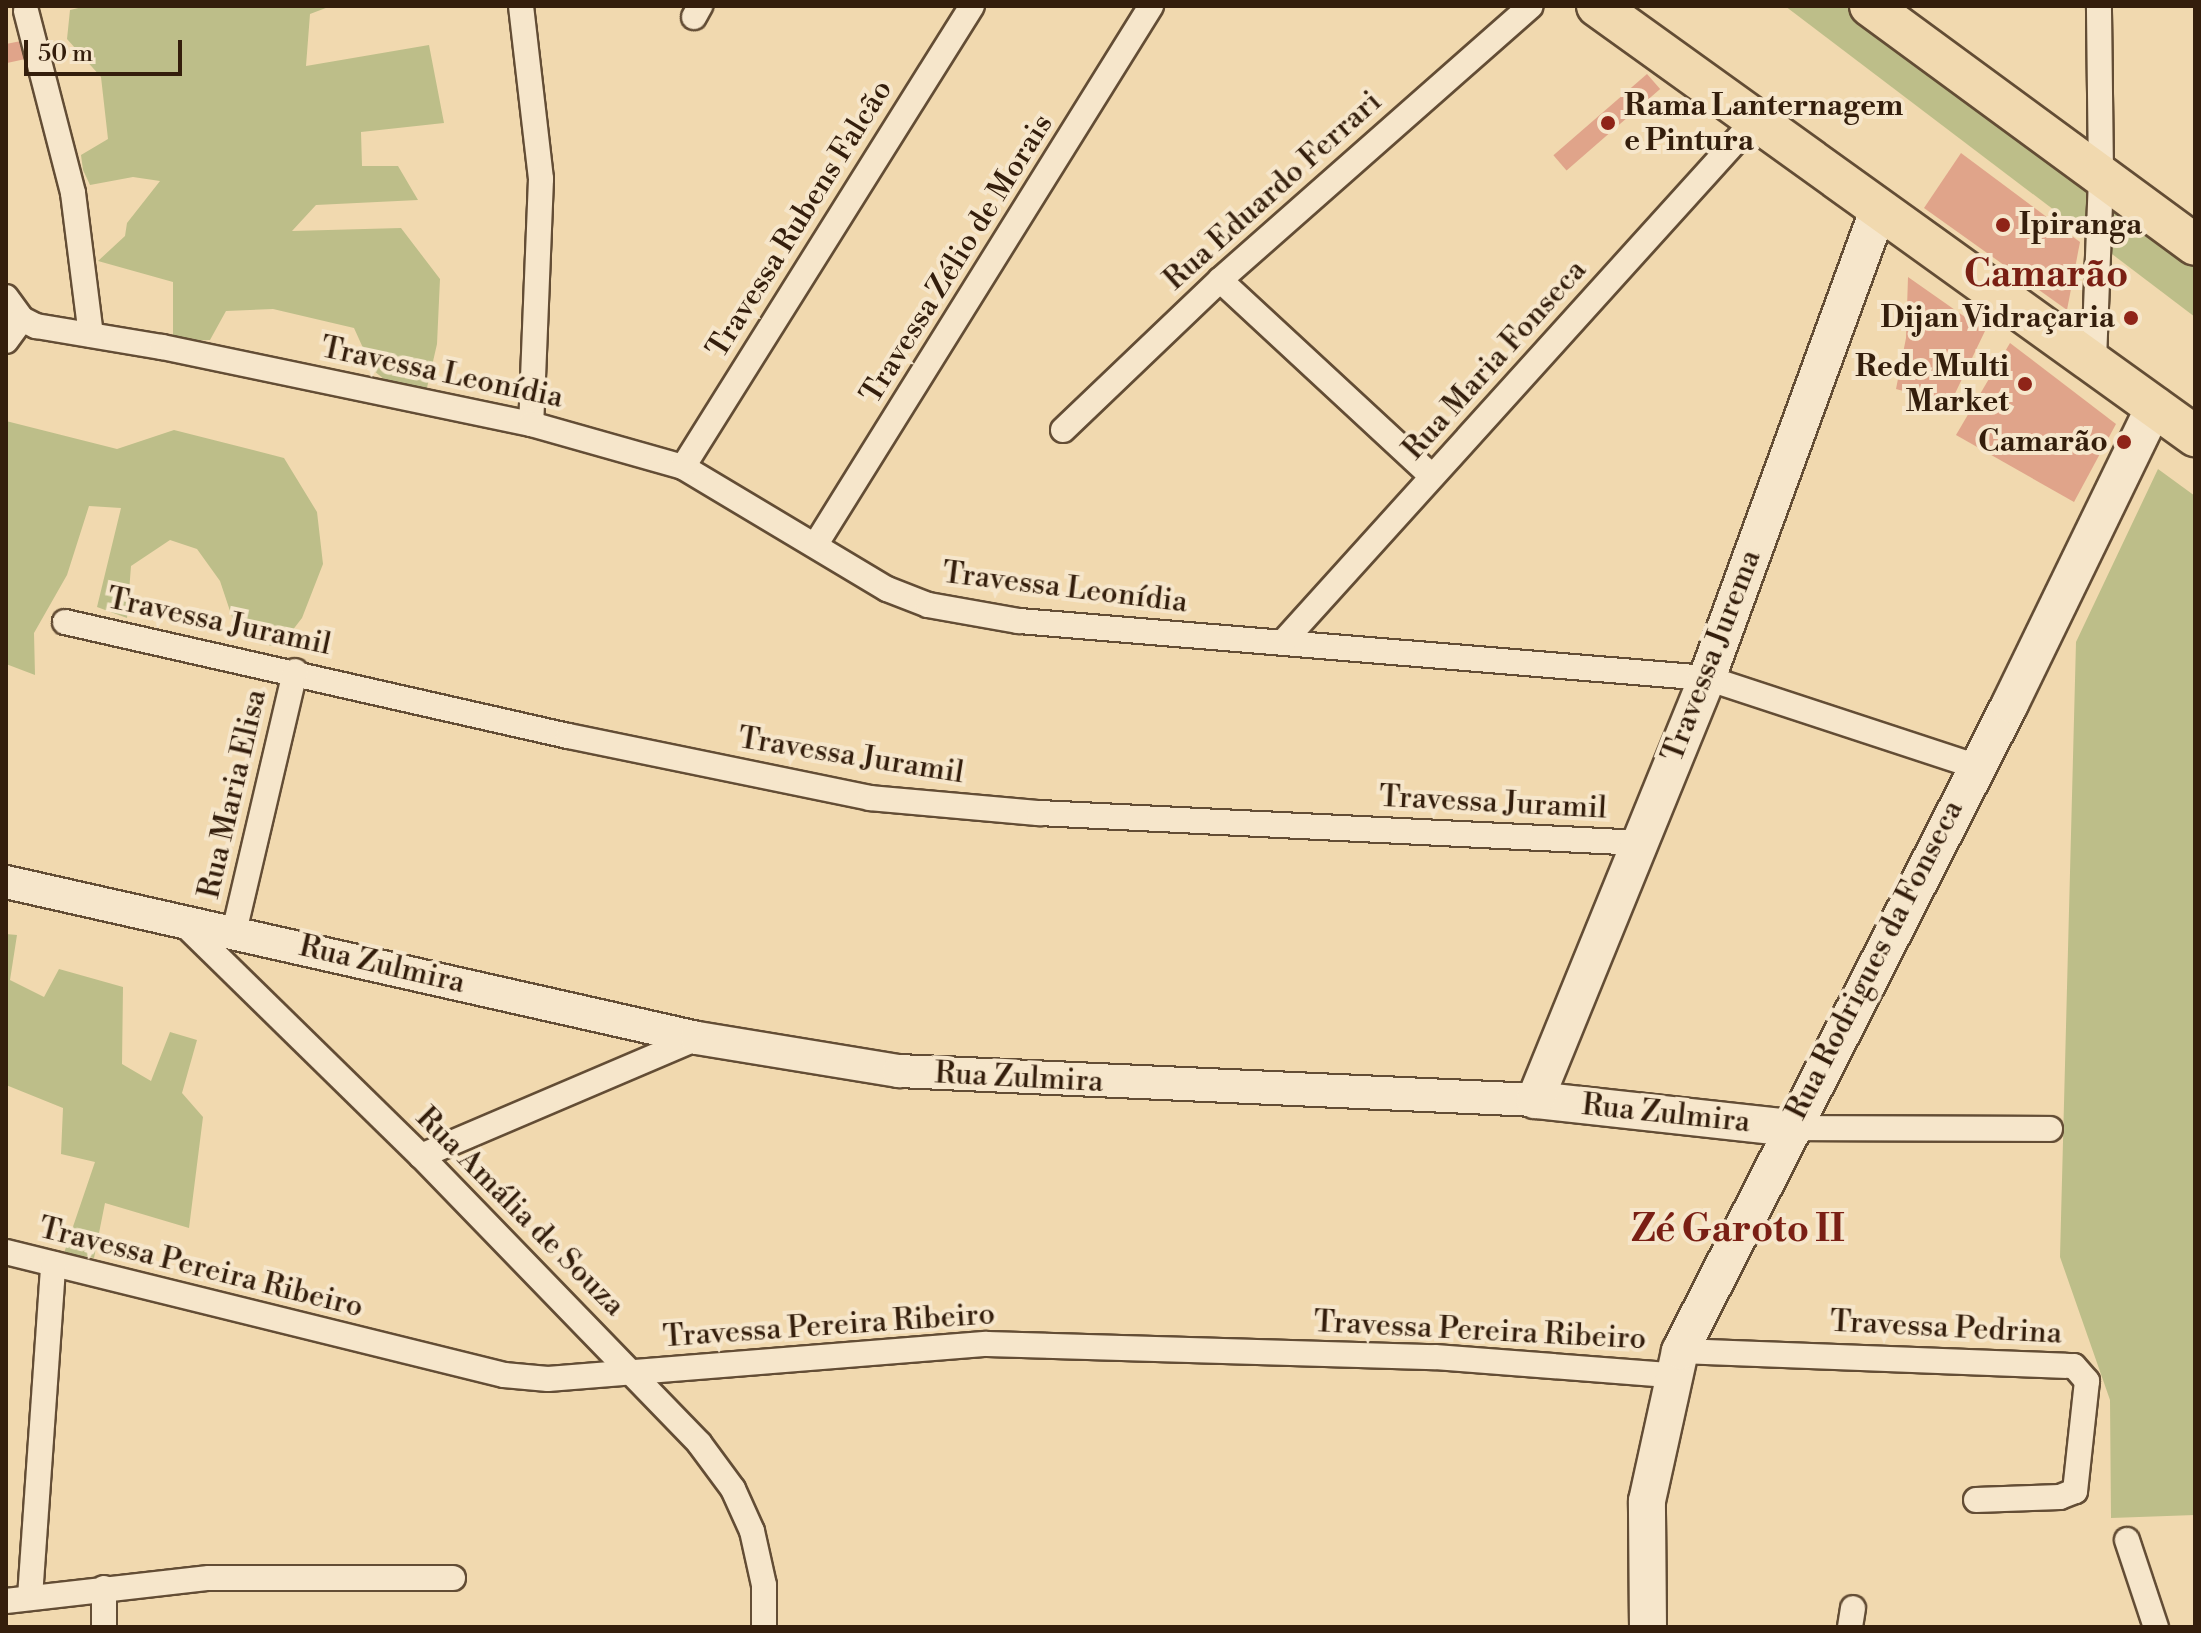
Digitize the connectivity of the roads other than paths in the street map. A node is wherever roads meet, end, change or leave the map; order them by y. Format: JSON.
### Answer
{"nodes":[{"id":1,"x":521,"y":6,"type":"edge"},
{"id":2,"x":972,"y":6,"type":"edge"},
{"id":3,"x":1151,"y":6,"type":"edge"},
{"id":4,"x":1531,"y":6,"type":"edge"},
{"id":5,"x":1597,"y":6,"type":"edge"},
{"id":6,"x":1870,"y":6,"type":"edge"},
{"id":7,"x":2099,"y":6,"type":"edge"},
{"id":8,"x":26,"y":11,"type":"dead end"},
{"id":9,"x":1754,"y":121,"type":"junction"},
{"id":10,"x":2101,"y":175,"type":"junction"},
{"id":11,"x":1879,"y":208,"type":"junction"},
{"id":12,"x":2195,"y":245,"type":"edge"},
{"id":13,"x":1220,"y":280,"type":"junction"},
{"id":14,"x":6,"y":297,"type":"edge"},
{"id":15,"x":22,"y":319,"type":"junction"},
{"id":16,"x":91,"y":335,"type":"junction"},
{"id":17,"x":6,"y":341,"type":"edge"},
{"id":18,"x":2094,"y":360,"type":"junction"},
{"id":19,"x":2155,"y":405,"type":"junction"},
{"id":20,"x":531,"y":424,"type":"junction"},
{"id":21,"x":1063,"y":430,"type":"dead end"},
{"id":22,"x":2195,"y":436,"type":"edge"},
{"id":23,"x":683,"y":467,"type":"junction"},
{"id":24,"x":1432,"y":476,"type":"junction"},
{"id":25,"x":816,"y":544,"type":"junction"},
{"id":26,"x":65,"y":622,"type":"dead end"},
{"id":27,"x":1283,"y":642,"type":"junction"},
{"id":28,"x":295,"y":671,"type":"junction"},
{"id":29,"x":1707,"y":678,"type":"junction"},
{"id":30,"x":1974,"y":766,"type":"junction"},
{"id":31,"x":1641,"y":843,"type":"junction"},
{"id":32,"x":6,"y":882,"type":"edge"},
{"id":33,"x":182,"y":922,"type":"junction"},
{"id":34,"x":234,"y":932,"type":"junction"},
{"id":35,"x":697,"y":1038,"type":"junction"},
{"id":36,"x":1535,"y":1100,"type":"junction"},
{"id":37,"x":1790,"y":1128,"type":"junction"},
{"id":38,"x":2050,"y":1129,"type":"dead end"},
{"id":39,"x":421,"y":1156,"type":"junction"},
{"id":40,"x":6,"y":1252,"type":"edge"},
{"id":41,"x":53,"y":1264,"type":"junction"},
{"id":42,"x":1675,"y":1363,"type":"junction"},
{"id":43,"x":632,"y":1372,"type":"junction"},
{"id":44,"x":1976,"y":1500,"type":"dead end"},
{"id":45,"x":2127,"y":1540,"type":"dead end"},
{"id":46,"x":453,"y":1578,"type":"dead end"},
{"id":47,"x":104,"y":1588,"type":"junction"},
{"id":48,"x":30,"y":1597,"type":"junction"},
{"id":49,"x":6,"y":1601,"type":"edge"},
{"id":50,"x":104,"y":1627,"type":"edge"},
{"id":51,"x":764,"y":1627,"type":"edge"},
{"id":52,"x":1648,"y":1627,"type":"edge"},
{"id":53,"x":2156,"y":1627,"type":"edge"}],
"edges":[{"from":1,"to":20,"type":"street"},
{"from":2,"to":23,"type":"street","name":"Travessa Rubens Falcão"},
{"from":3,"to":25,"type":"street","name":"Travessa Zélio de Morais"},
{"from":4,"to":13,"type":"street","name":"Rua Eduardo Ferrari"},
{"from":5,"to":9,"type":"main road"},
{"from":6,"to":10,"type":"main road"},
{"from":7,"to":10,"type":"street"},
{"from":8,"to":16,"type":"street"},
{"from":9,"to":11,"type":"main road"},
{"from":9,"to":24,"type":"street","name":"Rua Maria Fonseca"},
{"from":10,"to":12,"type":"main road"},
{"from":10,"to":18,"type":"street"},
{"from":11,"to":18,"type":"main road"},
{"from":11,"to":29,"type":"main road","name":"Travessa Jurema"},
{"from":13,"to":21,"type":"street","name":"Rua Eduardo Ferrari"},
{"from":13,"to":24,"type":"street"},
{"from":14,"to":15,"type":"street"},
{"from":15,"to":16,"type":"street","name":"Travessa Leonídia"},
{"from":15,"to":17,"type":"street"},
{"from":16,"to":20,"type":"street","name":"Travessa Leonídia"},
{"from":18,"to":19,"type":"main road"},
{"from":19,"to":22,"type":"main road"},
{"from":19,"to":30,"type":"main road","name":"Rua Rodrigues da Fonseca"},
{"from":20,"to":23,"type":"street","name":"Travessa Leonídia"},
{"from":23,"to":25,"type":"street","name":"Travessa Leonídia"},
{"from":24,"to":27,"type":"street","name":"Rua Maria Fonseca"},
{"from":25,"to":27,"type":"street","name":"Travessa Leonídia"},
{"from":26,"to":28,"type":"street","name":"Travessa Juramil"},
{"from":27,"to":29,"type":"street","name":"Travessa Leonídia"},
{"from":28,"to":31,"type":"street","name":"Travessa Juramil"},
{"from":28,"to":34,"type":"street","name":"Rua Maria Elisa"},
{"from":29,"to":30,"type":"street","name":"Travessa Leonídia"},
{"from":29,"to":31,"type":"main road","name":"Travessa Jurema"},
{"from":30,"to":37,"type":"main road","name":"Rua Rodrigues da Fonseca"},
{"from":31,"to":36,"type":"main road","name":"Travessa Jurema"},
{"from":32,"to":33,"type":"street","name":"Rua Zulmira"},
{"from":33,"to":34,"type":"street","name":"Rua Zulmira"},
{"from":33,"to":39,"type":"street","name":"Rua Amália de Souza"},
{"from":34,"to":35,"type":"street","name":"Rua Zulmira"},
{"from":35,"to":36,"type":"street","name":"Rua Zulmira"},
{"from":35,"to":39,"type":"street"},
{"from":36,"to":37,"type":"main road","name":"Rua Zulmira"},
{"from":37,"to":38,"type":"street","name":"Rua Zulmira"},
{"from":37,"to":42,"type":"main road","name":"Rua Rodrigues da Fonseca"},
{"from":39,"to":43,"type":"street","name":"Rua Amália de Souza"},
{"from":40,"to":41,"type":"street","name":"Travessa Pereira Ribeiro"},
{"from":41,"to":43,"type":"street","name":"Travessa Pereira Ribeiro"},
{"from":41,"to":48,"type":"street"},
{"from":42,"to":43,"type":"street","name":"Travessa Pereira Ribeiro"},
{"from":42,"to":44,"type":"street","name":"Travessa Pedrina"},
{"from":42,"to":52,"type":"main road","name":"Rua Rodrigues da Fonseca"},
{"from":43,"to":51,"type":"street","name":"Rua Amália de Souza"},
{"from":45,"to":53,"type":"street"},
{"from":46,"to":47,"type":"street"},
{"from":47,"to":48,"type":"street"},
{"from":47,"to":50,"type":"street"},
{"from":48,"to":49,"type":"street"}]}
